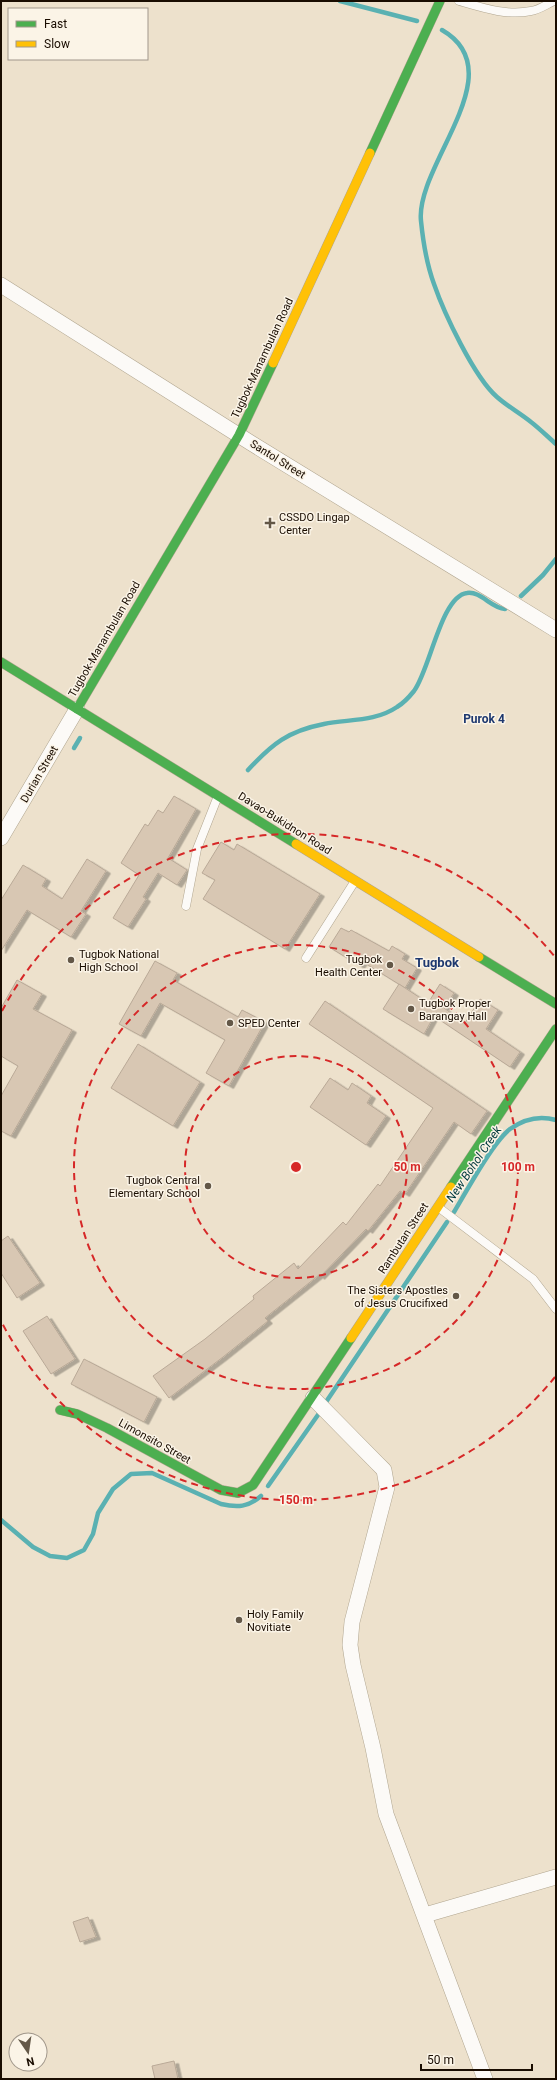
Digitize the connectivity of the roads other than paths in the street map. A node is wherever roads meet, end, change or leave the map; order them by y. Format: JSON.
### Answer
{"nodes":[{"id":1,"x":440,"y":1,"type":"edge"},
{"id":2,"x":459,"y":1,"type":"edge"},
{"id":3,"x":554,"y":1,"type":"edge"},
{"id":4,"x":1,"y":285,"type":"edge"},
{"id":5,"x":239,"y":435,"type":"junction"},
{"id":6,"x":556,"y":630,"type":"edge"},
{"id":7,"x":1,"y":662,"type":"edge"},
{"id":8,"x":77,"y":710,"type":"junction"},
{"id":9,"x":218,"y":796,"type":"junction"},
{"id":10,"x":1,"y":838,"type":"edge"},
{"id":11,"x":356,"y":881,"type":"junction"},
{"id":12,"x":186,"y":906,"type":"dead end"},
{"id":13,"x":306,"y":958,"type":"dead end"},
{"id":14,"x":556,"y":1004,"type":"edge"},
{"id":15,"x":556,"y":1030,"type":"edge"},
{"id":16,"x":438,"y":1207,"type":"junction"},
{"id":17,"x":556,"y":1309,"type":"edge"},
{"id":18,"x":312,"y":1398,"type":"junction"},
{"id":19,"x":60,"y":1410,"type":"dead end"},
{"id":20,"x":238,"y":1493,"type":"joint"},
{"id":21,"x":556,"y":1877,"type":"edge"},
{"id":22,"x":425,"y":1914,"type":"junction"},
{"id":23,"x":485,"y":2079,"type":"edge"}],
"edges":[{"from":1,"to":5,"type":"main road","name":"Tugbok-Manambulan Road"},
{"from":2,"to":3,"type":"lane"},
{"from":4,"to":5,"type":"street","name":"Santol Street"},
{"from":5,"to":6,"type":"street","name":"Santol Street"},
{"from":5,"to":8,"type":"main road","name":"Tugbok-Manambulan Road"},
{"from":7,"to":8,"type":"main road","name":"Davao-Bukidnon Road"},
{"from":8,"to":9,"type":"main road","name":"Davao-Bukidnon Road"},
{"from":8,"to":10,"type":"street","name":"Durian Street"},
{"from":9,"to":11,"type":"main road","name":"Davao-Bukidnon Road"},
{"from":9,"to":12,"type":"lane"},
{"from":11,"to":13,"type":"lane"},
{"from":11,"to":14,"type":"main road","name":"Davao-Bukidnon Road"},
{"from":15,"to":16,"type":"main road","name":"Rambutan Street"},
{"from":16,"to":17,"type":"lane"},
{"from":16,"to":18,"type":"main road","name":"Rambutan Street"},
{"from":18,"to":20,"type":"main road","name":"Rambutan Street"},
{"from":18,"to":22,"type":"street"},
{"from":19,"to":20,"type":"main road","name":"Limonsito Street"},
{"from":21,"to":22,"type":"street"},
{"from":22,"to":23,"type":"street"}]}
